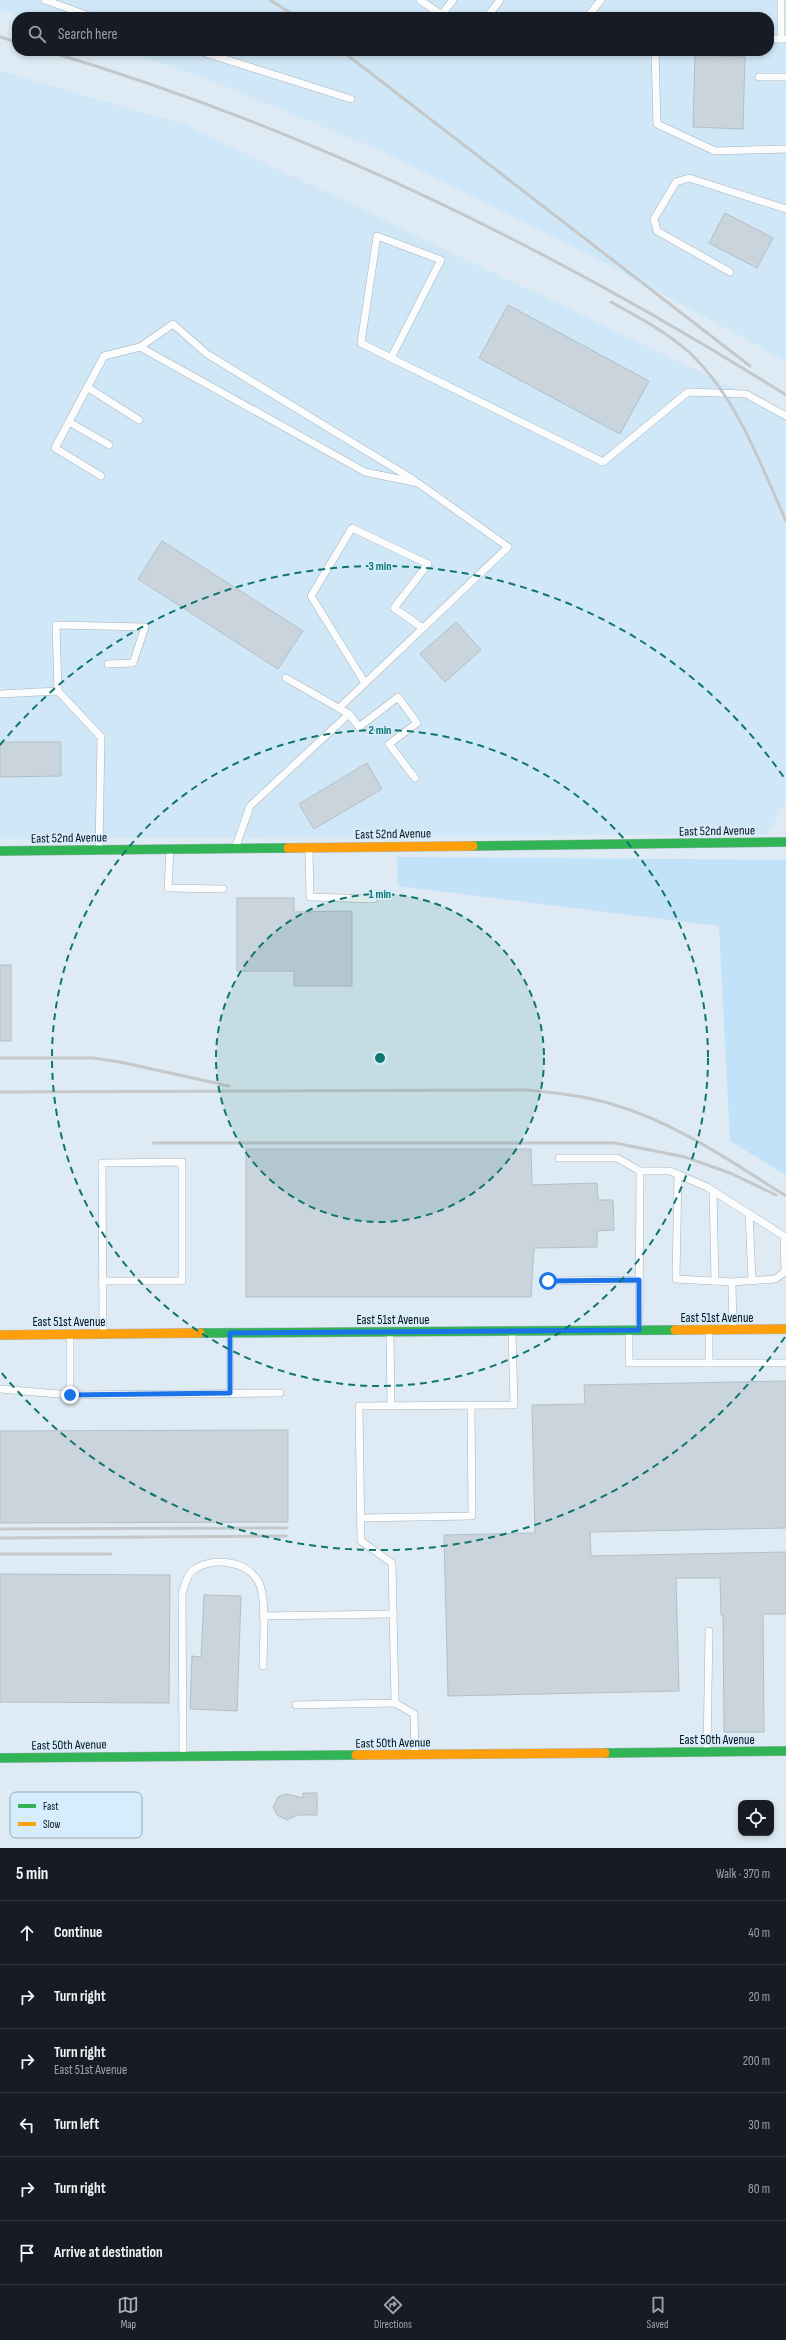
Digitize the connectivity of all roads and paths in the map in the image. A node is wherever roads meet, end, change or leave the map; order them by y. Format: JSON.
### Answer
{"nodes":[{"id":1,"x":45,"y":0,"type":"edge"},
{"id":2,"x":420,"y":0,"type":"edge"},
{"id":3,"x":453,"y":0,"type":"edge"},
{"id":4,"x":500,"y":0,"type":"edge"},
{"id":5,"x":601,"y":0,"type":"edge"},
{"id":6,"x":781,"y":0,"type":"edge"},
{"id":7,"x":78,"y":12,"type":"edge"},
{"id":8,"x":437,"y":12,"type":"edge"},
{"id":9,"x":446,"y":12,"type":"edge"},
{"id":10,"x":491,"y":12,"type":"edge"},
{"id":11,"x":591,"y":12,"type":"edge"},
{"id":12,"x":784,"y":39,"type":"edge"},
{"id":13,"x":774,"y":40,"type":"edge"},
{"id":14,"x":215,"y":56,"type":"edge"},
{"id":15,"x":655,"y":56,"type":"edge"},
{"id":16,"x":759,"y":77,"type":"dead end"},
{"id":17,"x":786,"y":77,"type":"edge"},
{"id":18,"x":351,"y":99,"type":"dead end"},
{"id":19,"x":786,"y":149,"type":"edge"},
{"id":20,"x":786,"y":209,"type":"edge"},
{"id":21,"x":730,"y":272,"type":"dead end"},
{"id":22,"x":140,"y":347,"type":"junction"},
{"id":23,"x":391,"y":358,"type":"junction"},
{"id":24,"x":87,"y":387,"type":"junction"},
{"id":25,"x":786,"y":416,"type":"edge"},
{"id":26,"x":139,"y":420,"type":"dead end"},
{"id":27,"x":69,"y":422,"type":"junction"},
{"id":28,"x":109,"y":445,"type":"dead end"},
{"id":29,"x":101,"y":476,"type":"dead end"},
{"id":30,"x":418,"y":483,"type":"junction"},
{"id":31,"x":423,"y":628,"type":"junction"},
{"id":32,"x":108,"y":664,"type":"dead end"},
{"id":33,"x":286,"y":678,"type":"dead end"},
{"id":34,"x":365,"y":683,"type":"junction"},
{"id":35,"x":58,"y":691,"type":"junction"},
{"id":36,"x":0,"y":694,"type":"edge"},
{"id":37,"x":339,"y":708,"type":"junction"},
{"id":38,"x":349,"y":714,"type":"junction"},
{"id":39,"x":415,"y":778,"type":"dead end"},
{"id":40,"x":786,"y":836,"type":"edge"},
{"id":41,"x":776,"y":842,"type":"junction"},
{"id":42,"x":786,"y":842,"type":"edge"},
{"id":43,"x":309,"y":847,"type":"junction"},
{"id":44,"x":235,"y":848,"type":"junction"},
{"id":45,"x":170,"y":849,"type":"junction"},
{"id":46,"x":99,"y":850,"type":"junction"},
{"id":47,"x":0,"y":851,"type":"edge"},
{"id":48,"x":222,"y":889,"type":"dead end"},
{"id":49,"x":374,"y":899,"type":"dead end"},
{"id":50,"x":559,"y":1158,"type":"dead end"},
{"id":51,"x":640,"y":1171,"type":"junction"},
{"id":52,"x":678,"y":1174,"type":"junction"},
{"id":53,"x":713,"y":1191,"type":"junction"},
{"id":54,"x":748,"y":1213,"type":"junction"},
{"id":55,"x":639,"y":1280,"type":"junction"},
{"id":56,"x":752,"y":1280,"type":"junction"},
{"id":57,"x":102,"y":1281,"type":"junction"},
{"id":58,"x":548,"y":1281,"type":"dead end"},
{"id":59,"x":715,"y":1281,"type":"junction"},
{"id":60,"x":732,"y":1282,"type":"junction"},
{"id":61,"x":786,"y":1329,"type":"edge"},
{"id":62,"x":629,"y":1330,"type":"junction"},
{"id":63,"x":639,"y":1330,"type":"junction"},
{"id":64,"x":709,"y":1330,"type":"junction"},
{"id":65,"x":733,"y":1330,"type":"junction"},
{"id":66,"x":512,"y":1331,"type":"junction"},
{"id":67,"x":390,"y":1332,"type":"junction"},
{"id":68,"x":230,"y":1333,"type":"junction"},
{"id":69,"x":70,"y":1334,"type":"junction"},
{"id":70,"x":103,"y":1334,"type":"junction"},
{"id":71,"x":0,"y":1335,"type":"edge"},
{"id":72,"x":708,"y":1362,"type":"junction"},
{"id":73,"x":786,"y":1363,"type":"edge"},
{"id":74,"x":0,"y":1389,"type":"edge"},
{"id":75,"x":230,"y":1393,"type":"junction"},
{"id":76,"x":280,"y":1393,"type":"dead end"},
{"id":77,"x":70,"y":1395,"type":"junction"},
{"id":78,"x":391,"y":1405,"type":"junction"},
{"id":79,"x":470,"y":1405,"type":"junction"},
{"id":80,"x":361,"y":1518,"type":"junction"},
{"id":81,"x":393,"y":1614,"type":"junction"},
{"id":82,"x":263,"y":1616,"type":"junction"},
{"id":83,"x":709,"y":1631,"type":"dead end"},
{"id":84,"x":263,"y":1666,"type":"dead end"},
{"id":85,"x":394,"y":1703,"type":"junction"},
{"id":86,"x":296,"y":1705,"type":"dead end"},
{"id":87,"x":786,"y":1751,"type":"edge"},
{"id":88,"x":707,"y":1752,"type":"junction"},
{"id":89,"x":414,"y":1754,"type":"junction"},
{"id":90,"x":183,"y":1756,"type":"junction"},
{"id":91,"x":0,"y":1758,"type":"edge"}],
"edges":[{"from":1,"to":7,"type":"lane"},
{"from":2,"to":8,"type":"lane"},
{"from":3,"to":9,"type":"lane"},
{"from":4,"to":10,"type":"lane"},
{"from":5,"to":11,"type":"lane"},
{"from":6,"to":12,"type":"lane"},
{"from":12,"to":13,"type":"lane"},
{"from":14,"to":18,"type":"lane"},
{"from":15,"to":19,"type":"lane"},
{"from":16,"to":17,"type":"lane"},
{"from":20,"to":21,"type":"lane"},
{"from":22,"to":24,"type":"lane"},
{"from":22,"to":30,"type":"lane"},
{"from":22,"to":30,"type":"lane"},
{"from":23,"to":23,"type":"lane"},
{"from":23,"to":25,"type":"lane"},
{"from":24,"to":26,"type":"lane"},
{"from":24,"to":27,"type":"lane"},
{"from":27,"to":28,"type":"lane"},
{"from":27,"to":29,"type":"lane"},
{"from":30,"to":31,"type":"lane"},
{"from":31,"to":34,"type":"lane"},
{"from":31,"to":34,"type":"lane"},
{"from":32,"to":35,"type":"lane"},
{"from":33,"to":37,"type":"lane"},
{"from":34,"to":37,"type":"lane"},
{"from":35,"to":36,"type":"lane"},
{"from":35,"to":46,"type":"lane"},
{"from":37,"to":38,"type":"lane"},
{"from":38,"to":39,"type":"lane"},
{"from":38,"to":44,"type":"lane"},
{"from":40,"to":41,"type":"street"},
{"from":41,"to":42,"type":"street","name":"East 52nd Avenue"},
{"from":41,"to":43,"type":"street","name":"East 52nd Avenue"},
{"from":43,"to":44,"type":"street","name":"East 52nd Avenue"},
{"from":43,"to":49,"type":"lane"},
{"from":44,"to":45,"type":"street","name":"East 52nd Avenue"},
{"from":45,"to":46,"type":"street","name":"East 52nd Avenue"},
{"from":45,"to":48,"type":"lane"},
{"from":46,"to":47,"type":"street","name":"East 52nd Avenue"},
{"from":50,"to":51,"type":"lane"},
{"from":51,"to":52,"type":"lane"},
{"from":51,"to":55,"type":"lane"},
{"from":52,"to":53,"type":"lane"},
{"from":52,"to":59,"type":"lane"},
{"from":53,"to":54,"type":"lane"},
{"from":53,"to":59,"type":"lane"},
{"from":54,"to":56,"type":"lane"},
{"from":54,"to":56,"type":"lane"},
{"from":55,"to":58,"type":"lane"},
{"from":55,"to":63,"type":"lane"},
{"from":56,"to":60,"type":"lane"},
{"from":57,"to":57,"type":"lane"},
{"from":57,"to":70,"type":"lane"},
{"from":59,"to":60,"type":"lane"},
{"from":60,"to":65,"type":"lane"},
{"from":61,"to":65,"type":"street","name":"East 51st Avenue"},
{"from":62,"to":63,"type":"street","name":"East 51st Avenue"},
{"from":62,"to":66,"type":"street","name":"East 51st Avenue"},
{"from":62,"to":72,"type":"lane"},
{"from":63,"to":64,"type":"street","name":"East 51st Avenue"},
{"from":64,"to":65,"type":"street","name":"East 51st Avenue"},
{"from":64,"to":72,"type":"lane"},
{"from":66,"to":67,"type":"street","name":"East 51st Avenue"},
{"from":66,"to":79,"type":"lane"},
{"from":67,"to":68,"type":"street","name":"East 51st Avenue"},
{"from":67,"to":78,"type":"lane"},
{"from":68,"to":70,"type":"street","name":"East 51st Avenue"},
{"from":68,"to":75,"type":"lane"},
{"from":69,"to":70,"type":"street","name":"East 51st Avenue"},
{"from":69,"to":71,"type":"street","name":"East 51st Avenue"},
{"from":69,"to":77,"type":"lane"},
{"from":72,"to":73,"type":"lane"},
{"from":74,"to":77,"type":"lane"},
{"from":75,"to":76,"type":"lane"},
{"from":75,"to":77,"type":"lane"},
{"from":78,"to":79,"type":"lane"},
{"from":78,"to":80,"type":"lane"},
{"from":79,"to":80,"type":"lane"},
{"from":80,"to":81,"type":"lane"},
{"from":81,"to":82,"type":"lane"},
{"from":81,"to":85,"type":"lane"},
{"from":82,"to":84,"type":"lane"},
{"from":82,"to":90,"type":"lane"},
{"from":83,"to":88,"type":"lane"},
{"from":85,"to":86,"type":"lane"},
{"from":85,"to":89,"type":"lane"},
{"from":87,"to":88,"type":"street","name":"East 50th Avenue"},
{"from":88,"to":89,"type":"street","name":"East 50th Avenue"},
{"from":89,"to":90,"type":"street","name":"East 50th Avenue"},
{"from":90,"to":91,"type":"street","name":"East 50th Avenue"}]}
